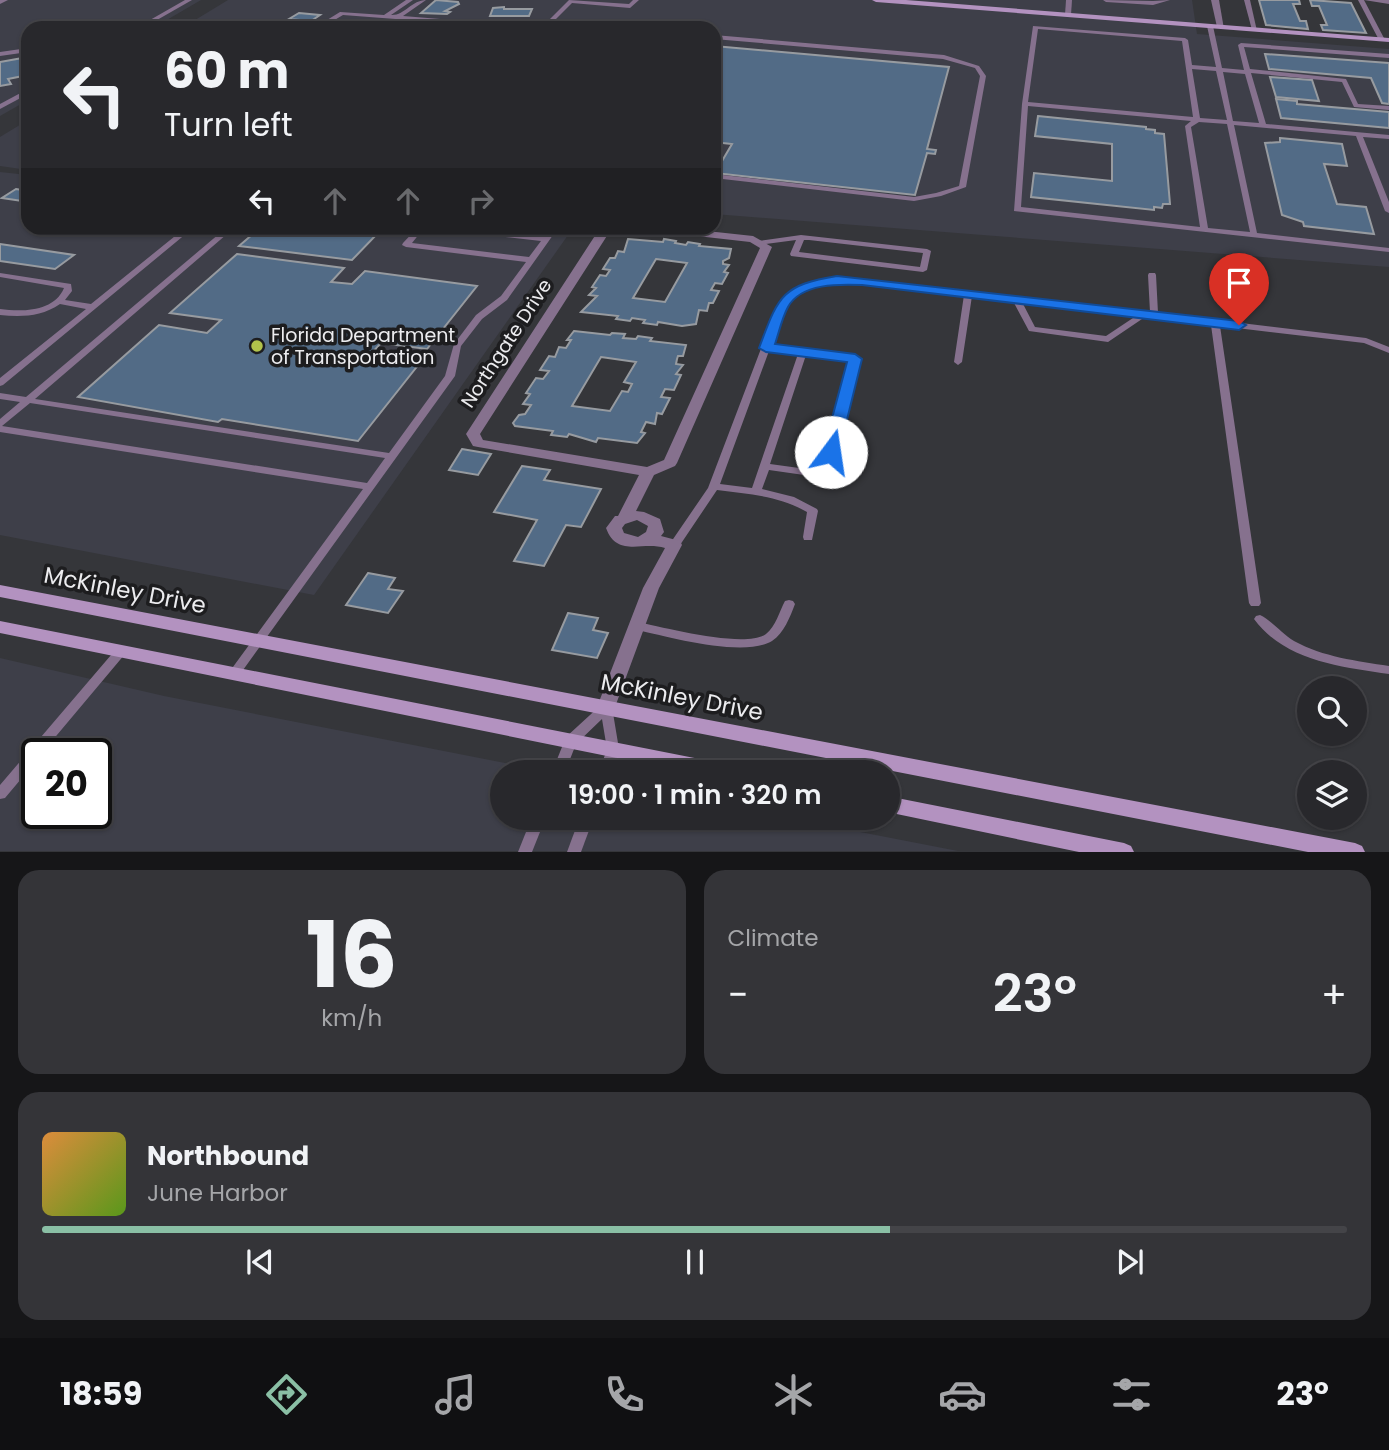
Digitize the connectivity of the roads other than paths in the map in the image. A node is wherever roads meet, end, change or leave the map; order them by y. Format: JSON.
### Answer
{"nodes":[{"id":1,"x":5,"y":0,"type":"edge"},
{"id":2,"x":189,"y":0,"type":"edge"},
{"id":3,"x":410,"y":0,"type":"edge"},
{"id":4,"x":423,"y":0,"type":"edge"},
{"id":5,"x":636,"y":0,"type":"edge"},
{"id":6,"x":876,"y":0,"type":"edge"},
{"id":7,"x":1069,"y":0,"type":"edge"},
{"id":8,"x":1106,"y":0,"type":"edge"},
{"id":9,"x":1167,"y":0,"type":"edge"},
{"id":10,"x":1215,"y":0,"type":"edge"},
{"id":11,"x":1247,"y":0,"type":"edge"},
{"id":12,"x":1361,"y":0,"type":"edge"},
{"id":13,"x":1368,"y":0,"type":"edge"},
{"id":14,"x":571,"y":1,"type":"edge"},
{"id":15,"x":897,"y":1,"type":"edge"},
{"id":16,"x":0,"y":2,"type":"edge"},
{"id":17,"x":939,"y":2,"type":"edge"},
{"id":18,"x":1389,"y":2,"type":"edge"},
{"id":19,"x":1068,"y":15,"type":"junction"},
{"id":20,"x":386,"y":16,"type":"junction"},
{"id":21,"x":398,"y":17,"type":"junction"},
{"id":22,"x":152,"y":21,"type":"edge"},
{"id":23,"x":329,"y":21,"type":"edge"},
{"id":24,"x":430,"y":21,"type":"edge"},
{"id":25,"x":551,"y":21,"type":"edge"},
{"id":26,"x":1210,"y":26,"type":"junction"},
{"id":27,"x":1221,"y":27,"type":"junction"},
{"id":28,"x":1255,"y":30,"type":"junction"},
{"id":29,"x":721,"y":38,"type":"edge"},
{"id":30,"x":1386,"y":40,"type":"edge"},
{"id":31,"x":21,"y":51,"type":"edge"},
{"id":32,"x":0,"y":54,"type":"edge"},
{"id":33,"x":1389,"y":56,"type":"edge"},
{"id":34,"x":1189,"y":68,"type":"junction"},
{"id":35,"x":1220,"y":70,"type":"junction"},
{"id":36,"x":1248,"y":72,"type":"junction"},
{"id":37,"x":21,"y":95,"type":"edge"},
{"id":38,"x":1025,"y":104,"type":"junction"},
{"id":39,"x":0,"y":107,"type":"edge"},
{"id":40,"x":1389,"y":108,"type":"edge"},
{"id":41,"x":1197,"y":120,"type":"junction"},
{"id":42,"x":1231,"y":123,"type":"junction"},
{"id":43,"x":1263,"y":126,"type":"junction"},
{"id":44,"x":1359,"y":135,"type":"junction"},
{"id":45,"x":1389,"y":137,"type":"edge"},
{"id":46,"x":721,"y":177,"type":"edge"},
{"id":47,"x":1389,"y":211,"type":"edge"},
{"id":48,"x":1204,"y":229,"type":"junction"},
{"id":49,"x":179,"y":235,"type":"edge"},
{"id":50,"x":222,"y":235,"type":"edge"},
{"id":51,"x":415,"y":235,"type":"edge"},
{"id":52,"x":508,"y":235,"type":"edge"},
{"id":53,"x":549,"y":235,"type":"edge"},
{"id":54,"x":601,"y":235,"type":"edge"},
{"id":55,"x":717,"y":235,"type":"edge"},
{"id":56,"x":1254,"y":235,"type":"junction"},
{"id":57,"x":801,"y":237,"type":"junction"},
{"id":58,"x":546,"y":239,"type":"junction"},
{"id":59,"x":759,"y":243,"type":"junction"},
{"id":60,"x":1389,"y":250,"type":"edge"},
{"id":61,"x":531,"y":260,"type":"junction"},
{"id":62,"x":0,"y":275,"type":"edge"},
{"id":63,"x":1152,"y":275,"type":"dead end"},
{"id":64,"x":968,"y":294,"type":"junction"},
{"id":65,"x":1016,"y":299,"type":"junction"},
{"id":66,"x":60,"y":302,"type":"junction"},
{"id":67,"x":91,"y":307,"type":"junction"},
{"id":68,"x":0,"y":312,"type":"edge"},
{"id":69,"x":1149,"y":315,"type":"junction"},
{"id":70,"x":1214,"y":323,"type":"junction"},
{"id":71,"x":766,"y":348,"type":"junction"},
{"id":72,"x":1389,"y":350,"type":"edge"},
{"id":73,"x":803,"y":352,"type":"junction"},
{"id":74,"x":958,"y":362,"type":"dead end"},
{"id":75,"x":0,"y":383,"type":"edge"},
{"id":76,"x":0,"y":396,"type":"edge"},
{"id":77,"x":27,"y":400,"type":"junction"},
{"id":78,"x":0,"y":424,"type":"edge"},
{"id":79,"x":0,"y":429,"type":"edge"},
{"id":80,"x":391,"y":456,"type":"junction"},
{"id":81,"x":765,"y":466,"type":"junction"},
{"id":82,"x":648,"y":472,"type":"junction"},
{"id":83,"x":714,"y":486,"type":"junction"},
{"id":84,"x":369,"y":487,"type":"junction"},
{"id":85,"x":756,"y":492,"type":"junction"},
{"id":86,"x":625,"y":517,"type":"junction"},
{"id":87,"x":808,"y":537,"type":"dead end"},
{"id":88,"x":650,"y":538,"type":"junction"},
{"id":89,"x":674,"y":545,"type":"junction"},
{"id":90,"x":0,"y":591,"type":"edge"},
{"id":91,"x":1255,"y":603,"type":"dead end"},
{"id":92,"x":789,"y":604,"type":"dead end"},
{"id":93,"x":1260,"y":619,"type":"dead end"},
{"id":94,"x":637,"y":626,"type":"junction"},
{"id":95,"x":0,"y":627,"type":"edge"},
{"id":96,"x":260,"y":641,"type":"junction"},
{"id":97,"x":121,"y":651,"type":"junction"},
{"id":98,"x":1389,"y":670,"type":"edge"},
{"id":99,"x":234,"y":674,"type":"junction"},
{"id":100,"x":606,"y":707,"type":"junction"},
{"id":101,"x":571,"y":741,"type":"junction"},
{"id":102,"x":613,"y":749,"type":"junction"},
{"id":103,"x":563,"y":760,"type":"edge"},
{"id":104,"x":609,"y":760,"type":"edge"},
{"id":105,"x":667,"y":760,"type":"edge"},
{"id":106,"x":0,"y":794,"type":"edge"},
{"id":107,"x":900,"y":807,"type":"edge"},
{"id":108,"x":534,"y":830,"type":"edge"},
{"id":109,"x":582,"y":830,"type":"edge"},
{"id":110,"x":525,"y":852,"type":"edge"},
{"id":111,"x":574,"y":852,"type":"edge"},
{"id":112,"x":1124,"y":852,"type":"edge"},
{"id":113,"x":1355,"y":852,"type":"edge"}],
"edges":[{"from":1,"to":16,"type":"lane"},
{"from":2,"to":22,"type":"lane"},
{"from":3,"to":20,"type":"lane"},
{"from":4,"to":21,"type":"lane"},
{"from":5,"to":14,"type":"lane"},
{"from":6,"to":15,"type":"main road"},
{"from":7,"to":19,"type":"lane"},
{"from":8,"to":9,"type":"lane"},
{"from":10,"to":27,"type":"street"},
{"from":11,"to":28,"type":"lane"},
{"from":12,"to":30,"type":"lane"},
{"from":13,"to":18,"type":"street"},
{"from":14,"to":25,"type":"lane"},
{"from":15,"to":17,"type":"main road"},
{"from":17,"to":19,"type":"main road"},
{"from":19,"to":26,"type":"main road"},
{"from":20,"to":21,"type":"lane"},
{"from":20,"to":23,"type":"lane"},
{"from":21,"to":24,"type":"lane"},
{"from":26,"to":27,"type":"main road"},
{"from":26,"to":35,"type":"lane"},
{"from":27,"to":28,"type":"main road"},
{"from":28,"to":30,"type":"main road"},
{"from":29,"to":46,"type":"lane"},
{"from":31,"to":32,"type":"lane"},
{"from":33,"to":36,"type":"lane"},
{"from":34,"to":35,"type":"lane"},
{"from":34,"to":38,"type":"lane"},
{"from":34,"to":41,"type":"lane"},
{"from":35,"to":36,"type":"lane"},
{"from":35,"to":42,"type":"lane"},
{"from":36,"to":40,"type":"lane"},
{"from":36,"to":43,"type":"lane"},
{"from":37,"to":39,"type":"lane"},
{"from":38,"to":41,"type":"lane"},
{"from":38,"to":48,"type":"lane"},
{"from":41,"to":42,"type":"lane"},
{"from":41,"to":48,"type":"lane"},
{"from":42,"to":43,"type":"lane"},
{"from":42,"to":56,"type":"lane"},
{"from":43,"to":44,"type":"lane"},
{"from":44,"to":45,"type":"lane"},
{"from":44,"to":47,"type":"lane"},
{"from":48,"to":56,"type":"lane"},
{"from":49,"to":67,"type":"lane"},
{"from":50,"to":77,"type":"lane"},
{"from":51,"to":61,"type":"lane"},
{"from":52,"to":58,"type":"lane"},
{"from":53,"to":58,"type":"lane"},
{"from":54,"to":82,"type":"street","name":"Northgate Drive"},
{"from":55,"to":59,"type":"street"},
{"from":56,"to":60,"type":"lane"},
{"from":57,"to":57,"type":"lane"},
{"from":57,"to":59,"type":"lane"},
{"from":58,"to":61,"type":"lane"},
{"from":59,"to":82,"type":"street"},
{"from":61,"to":80,"type":"lane"},
{"from":62,"to":66,"type":"lane"},
{"from":63,"to":69,"type":"lane"},
{"from":64,"to":65,"type":"lane"},
{"from":64,"to":71,"type":"lane"},
{"from":64,"to":74,"type":"lane"},
{"from":65,"to":69,"type":"lane"},
{"from":65,"to":69,"type":"lane"},
{"from":66,"to":67,"type":"lane"},
{"from":66,"to":68,"type":"lane"},
{"from":67,"to":75,"type":"lane"},
{"from":69,"to":70,"type":"lane"},
{"from":70,"to":72,"type":"lane"},
{"from":70,"to":91,"type":"lane"},
{"from":71,"to":73,"type":"lane"},
{"from":71,"to":83,"type":"lane"},
{"from":73,"to":81,"type":"lane"},
{"from":73,"to":81,"type":"lane"},
{"from":76,"to":77,"type":"lane"},
{"from":77,"to":78,"type":"lane"},
{"from":77,"to":80,"type":"lane"},
{"from":79,"to":84,"type":"lane"},
{"from":80,"to":84,"type":"lane"},
{"from":81,"to":85,"type":"lane"},
{"from":82,"to":86,"type":"street"},
{"from":83,"to":85,"type":"lane"},
{"from":83,"to":89,"type":"lane"},
{"from":84,"to":96,"type":"lane"},
{"from":85,"to":87,"type":"lane"},
{"from":86,"to":88,"type":"street"},
{"from":86,"to":88,"type":"street"},
{"from":88,"to":89,"type":"street"},
{"from":89,"to":94,"type":"street"},
{"from":90,"to":96,"type":"main road","name":"McKinley Drive"},
{"from":92,"to":94,"type":"lane"},
{"from":93,"to":98,"type":"lane"},
{"from":94,"to":100,"type":"street"},
{"from":95,"to":97,"type":"main road"},
{"from":96,"to":99,"type":"lane"},
{"from":96,"to":100,"type":"main road","name":"McKinley Drive"},
{"from":97,"to":99,"type":"main road"},
{"from":97,"to":106,"type":"lane"},
{"from":99,"to":101,"type":"main road"},
{"from":100,"to":101,"type":"lane"},
{"from":100,"to":102,"type":"lane"},
{"from":100,"to":113,"type":"main road","name":"McKinley Drive"},
{"from":101,"to":102,"type":"main road"},
{"from":101,"to":103,"type":"lane"},
{"from":102,"to":104,"type":"lane"},
{"from":102,"to":105,"type":"main road"},
{"from":107,"to":112,"type":"main road"},
{"from":108,"to":110,"type":"lane"},
{"from":109,"to":111,"type":"lane"}]}
